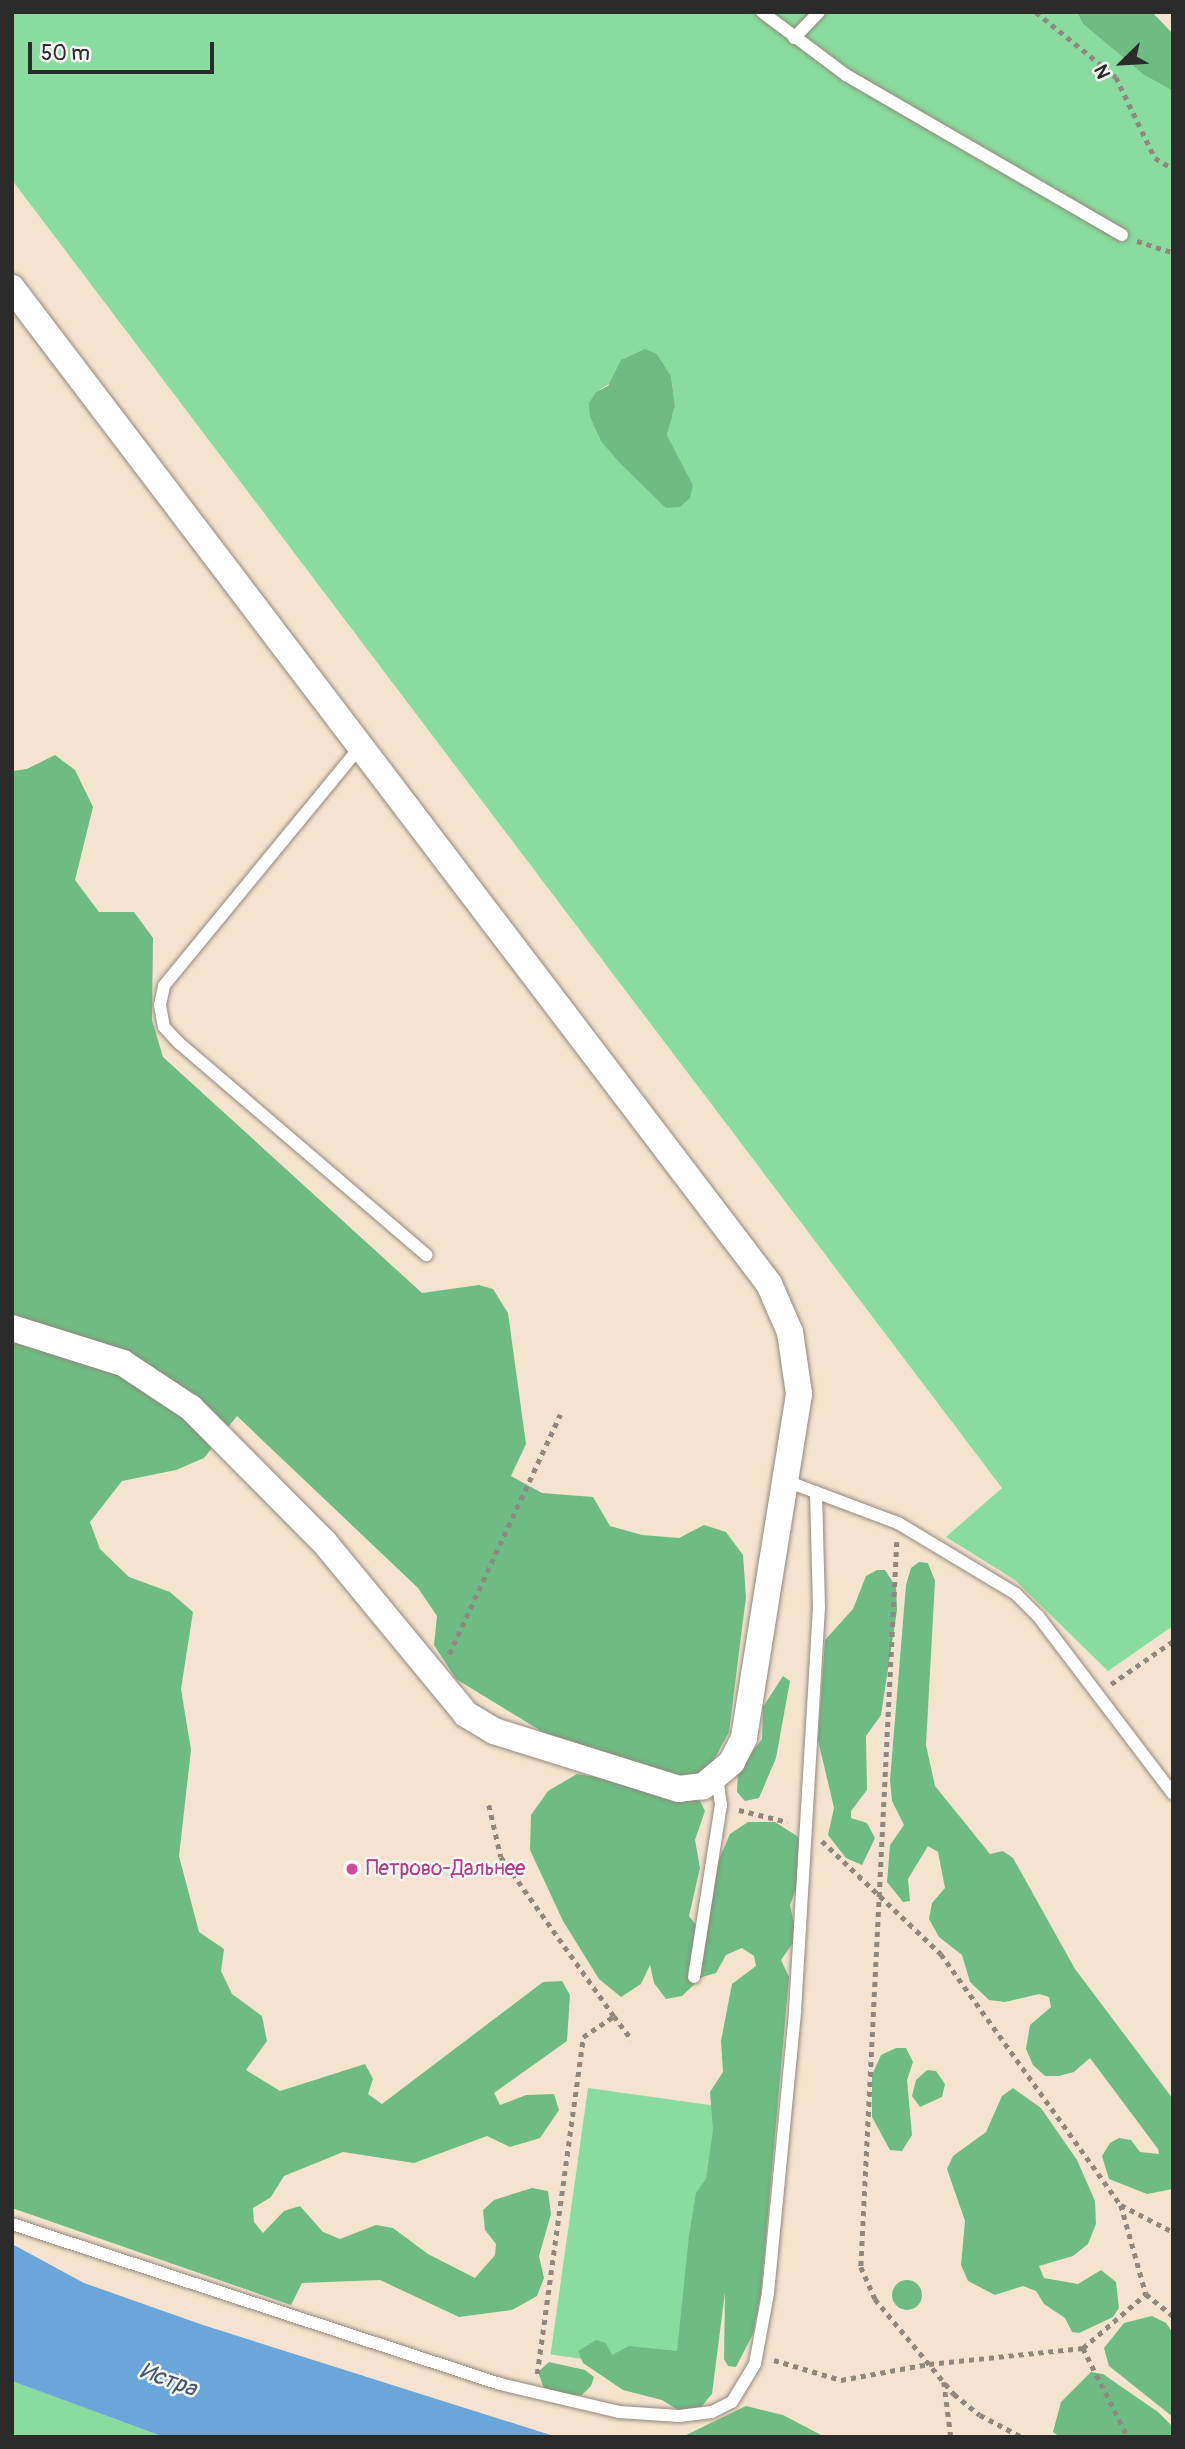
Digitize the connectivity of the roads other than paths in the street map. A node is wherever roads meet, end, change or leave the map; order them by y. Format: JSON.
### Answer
{"nodes":[{"id":1,"x":762,"y":12,"type":"edge"},
{"id":2,"x":820,"y":12,"type":"edge"},
{"id":3,"x":794,"y":38,"type":"junction"},
{"id":4,"x":1122,"y":235,"type":"road end"},
{"id":5,"x":12,"y":288,"type":"edge"},
{"id":6,"x":360,"y":747,"type":"junction"},
{"id":7,"x":426,"y":1255,"type":"dead end"},
{"id":8,"x":12,"y":1328,"type":"edge"},
{"id":9,"x":786,"y":1480,"type":"junction"},
{"id":10,"x":816,"y":1492,"type":"junction"},
{"id":11,"x":717,"y":1778,"type":"junction"},
{"id":12,"x":1173,"y":1794,"type":"edge"},
{"id":13,"x":694,"y":1978,"type":"dead end"},
{"id":14,"x":12,"y":2224,"type":"edge"}],
"edges":[{"from":1,"to":3,"type":"lane"},
{"from":2,"to":3,"type":"lane"},
{"from":3,"to":4,"type":"lane"},
{"from":5,"to":6,"type":"street"},
{"from":6,"to":7,"type":"lane"},
{"from":6,"to":9,"type":"street"},
{"from":8,"to":11,"type":"street"},
{"from":9,"to":10,"type":"lane"},
{"from":9,"to":11,"type":"street"},
{"from":10,"to":12,"type":"lane"},
{"from":10,"to":14,"type":"lane"},
{"from":11,"to":13,"type":"lane"}]}
